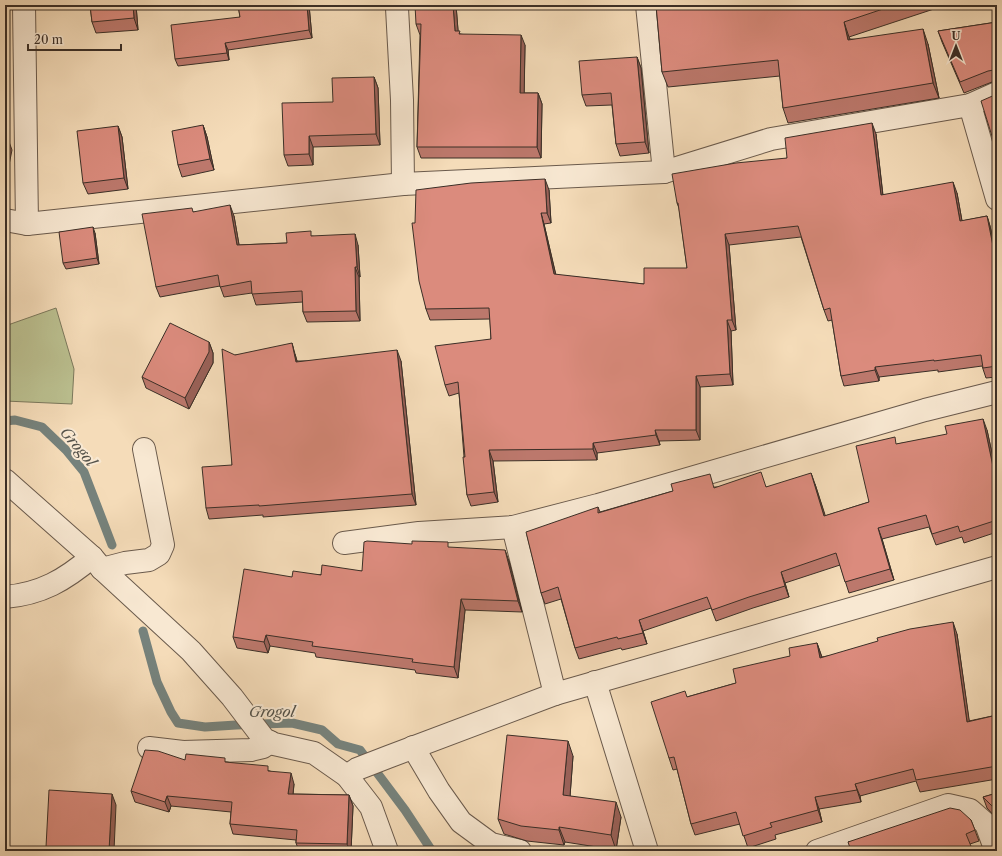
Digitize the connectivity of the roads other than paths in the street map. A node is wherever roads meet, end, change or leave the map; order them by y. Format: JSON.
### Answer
{"nodes":[{"id":1,"x":24,"y":5,"type":"edge"},
{"id":2,"x":647,"y":5,"type":"edge"},
{"id":3,"x":397,"y":8,"type":"dead end"},
{"id":4,"x":997,"y":93,"type":"edge"},
{"id":5,"x":970,"y":105,"type":"junction"},
{"id":6,"x":664,"y":172,"type":"junction"},
{"id":7,"x":403,"y":184,"type":"junction"},
{"id":8,"x":997,"y":199,"type":"edge"},
{"id":9,"x":5,"y":220,"type":"edge"},
{"id":10,"x":27,"y":224,"type":"junction"},
{"id":11,"x":997,"y":392,"type":"edge"},
{"id":12,"x":144,"y":449,"type":"dead end"},
{"id":13,"x":5,"y":480,"type":"edge"},
{"id":14,"x":513,"y":527,"type":"junction"},
{"id":15,"x":344,"y":543,"type":"dead end"},
{"id":16,"x":97,"y":563,"type":"junction"},
{"id":17,"x":997,"y":567,"type":"edge"},
{"id":18,"x":5,"y":597,"type":"edge"},
{"id":19,"x":595,"y":682,"type":"junction"},
{"id":20,"x":555,"y":694,"type":"junction"},
{"id":21,"x":267,"y":740,"type":"junction"},
{"id":22,"x":413,"y":747,"type":"junction"},
{"id":23,"x":150,"y":748,"type":"dead end"},
{"id":24,"x":354,"y":772,"type":"junction"},
{"id":25,"x":386,"y":851,"type":"edge"},
{"id":26,"x":520,"y":851,"type":"edge"},
{"id":27,"x":647,"y":851,"type":"edge"},
{"id":28,"x":817,"y":851,"type":"edge"},
{"id":29,"x":996,"y":851,"type":"edge"}],
"edges":[{"from":1,"to":10,"type":"street"},
{"from":2,"to":6,"type":"street"},
{"from":3,"to":7,"type":"street"},
{"from":4,"to":5,"type":"street"},
{"from":5,"to":6,"type":"street"},
{"from":5,"to":8,"type":"street"},
{"from":6,"to":7,"type":"street"},
{"from":7,"to":10,"type":"street"},
{"from":9,"to":10,"type":"street"},
{"from":11,"to":14,"type":"street"},
{"from":12,"to":16,"type":"street"},
{"from":13,"to":16,"type":"street"},
{"from":14,"to":15,"type":"street"},
{"from":14,"to":20,"type":"street"},
{"from":16,"to":18,"type":"street"},
{"from":16,"to":21,"type":"street"},
{"from":17,"to":19,"type":"street"},
{"from":19,"to":20,"type":"street"},
{"from":19,"to":27,"type":"street"},
{"from":20,"to":22,"type":"street"},
{"from":21,"to":23,"type":"street"},
{"from":21,"to":24,"type":"street"},
{"from":22,"to":24,"type":"street"},
{"from":22,"to":26,"type":"street"},
{"from":24,"to":25,"type":"street"},
{"from":28,"to":29,"type":"street"}]}
